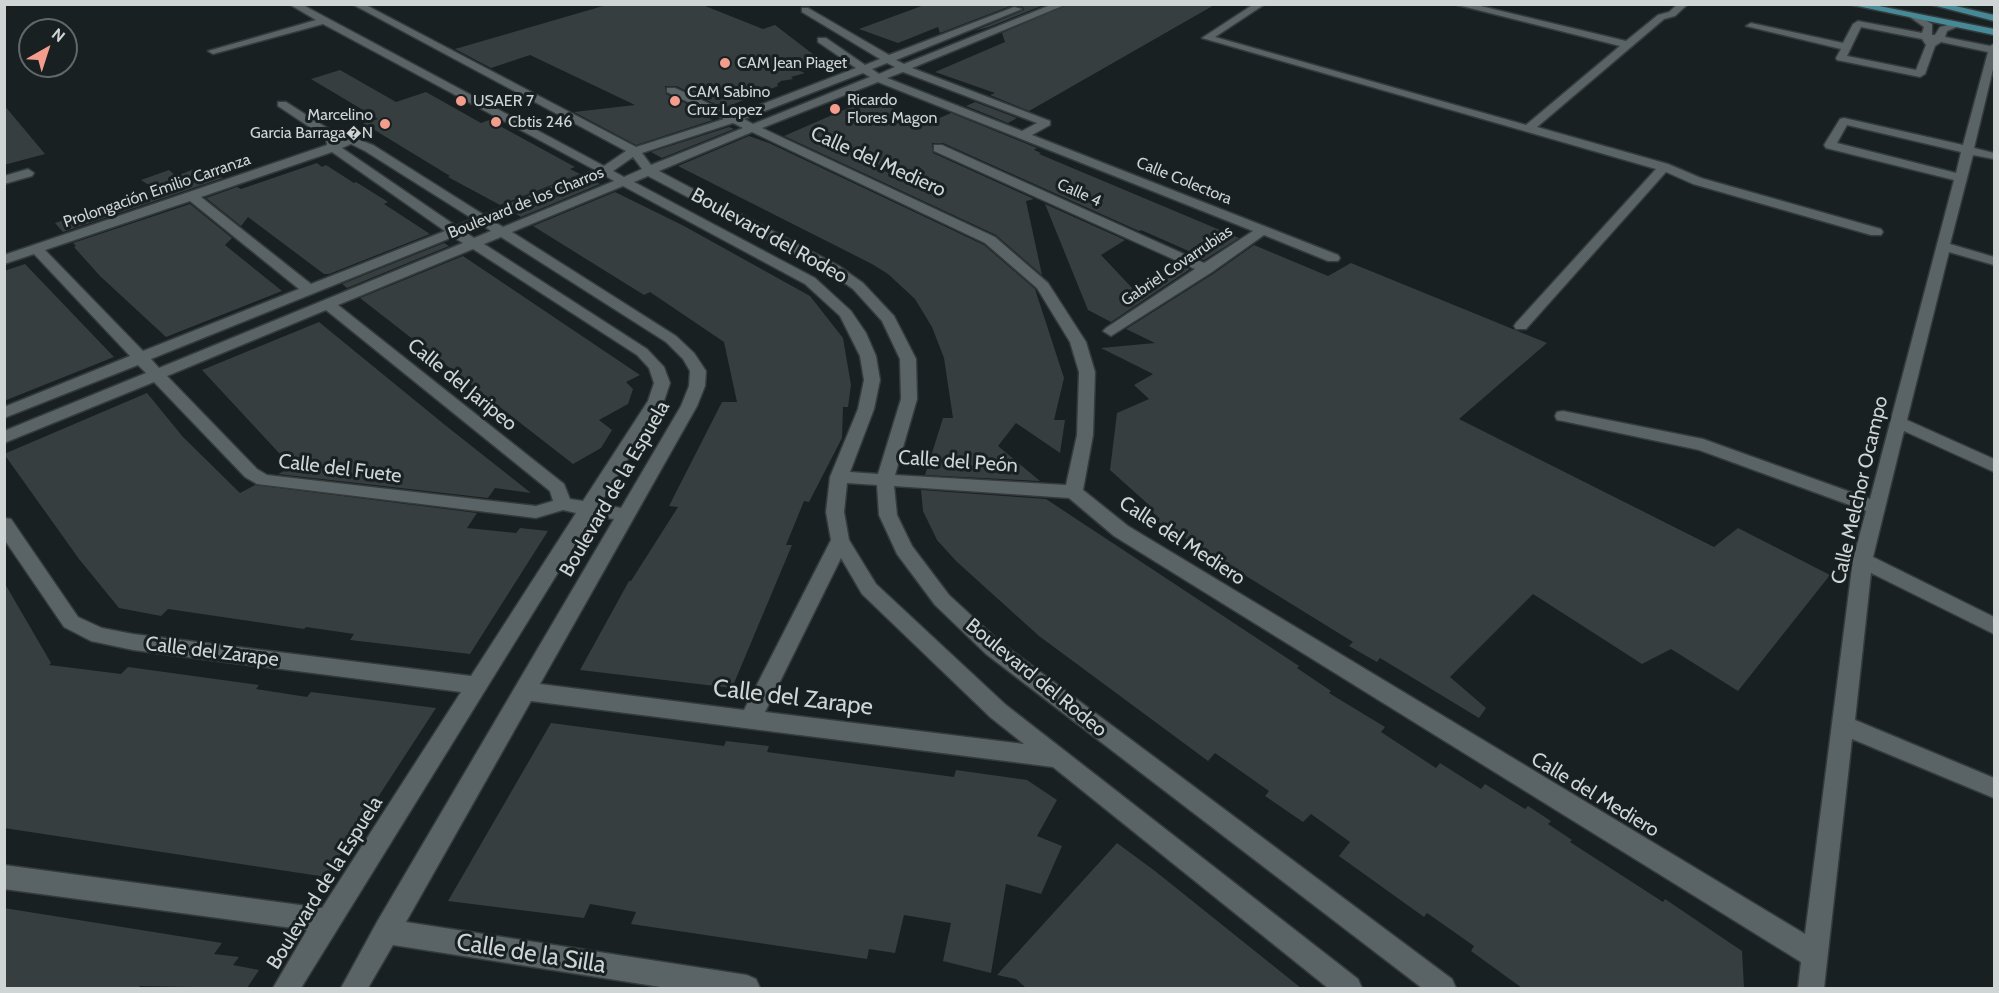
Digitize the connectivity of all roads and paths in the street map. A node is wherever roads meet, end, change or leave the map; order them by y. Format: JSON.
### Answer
{"nodes":[{"id":1,"x":293,"y":4,"type":"edge"},
{"id":2,"x":356,"y":4,"type":"edge"},
{"id":3,"x":1030,"y":4,"type":"edge"},
{"id":4,"x":1063,"y":4,"type":"edge"},
{"id":5,"x":1261,"y":4,"type":"edge"},
{"id":6,"x":1458,"y":4,"type":"edge"},
{"id":7,"x":1684,"y":4,"type":"edge"},
{"id":8,"x":1852,"y":4,"type":"edge"},
{"id":9,"x":1933,"y":4,"type":"edge"},
{"id":10,"x":1656,"y":6,"type":"edge"},
{"id":11,"x":805,"y":10,"type":"dead end"},
{"id":12,"x":1885,"y":11,"type":"junction"},
{"id":13,"x":1916,"y":16,"type":"junction"},
{"id":14,"x":1660,"y":17,"type":"junction"},
{"id":15,"x":1995,"y":18,"type":"edge"},
{"id":16,"x":324,"y":21,"type":"junction"},
{"id":17,"x":1956,"y":24,"type":"junction"},
{"id":18,"x":1751,"y":26,"type":"dead end"},
{"id":19,"x":1929,"y":26,"type":"junction"},
{"id":20,"x":822,"y":40,"type":"dead end"},
{"id":21,"x":1932,"y":40,"type":"junction"},
{"id":22,"x":1994,"y":43,"type":"edge"},
{"id":23,"x":416,"y":44,"type":"junction"},
{"id":24,"x":1628,"y":45,"type":"junction"},
{"id":25,"x":1846,"y":47,"type":"junction"},
{"id":26,"x":213,"y":51,"type":"dead end"},
{"id":27,"x":388,"y":56,"type":"junction"},
{"id":28,"x":889,"y":59,"type":"junction"},
{"id":29,"x":865,"y":68,"type":"junction"},
{"id":30,"x":903,"y":68,"type":"junction"},
{"id":31,"x":878,"y":78,"type":"junction"},
{"id":32,"x":671,"y":90,"type":"dead end"},
{"id":33,"x":282,"y":104,"type":"dead end"},
{"id":34,"x":732,"y":120,"type":"junction"},
{"id":35,"x":750,"y":129,"type":"junction"},
{"id":36,"x":1528,"y":129,"type":"junction"},
{"id":37,"x":1023,"y":135,"type":"junction"},
{"id":38,"x":353,"y":141,"type":"joint"},
{"id":39,"x":333,"y":142,"type":"junction"},
{"id":40,"x":938,"y":148,"type":"dead end"},
{"id":41,"x":1968,"y":150,"type":"junction"},
{"id":42,"x":635,"y":151,"type":"junction"},
{"id":43,"x":1995,"y":156,"type":"edge"},
{"id":44,"x":1664,"y":167,"type":"junction"},
{"id":45,"x":604,"y":171,"type":"junction"},
{"id":46,"x":649,"y":171,"type":"junction"},
{"id":47,"x":27,"y":173,"type":"dead end"},
{"id":48,"x":1961,"y":178,"type":"junction"},
{"id":49,"x":4,"y":180,"type":"edge"},
{"id":50,"x":622,"y":181,"type":"junction"},
{"id":51,"x":192,"y":196,"type":"junction"},
{"id":52,"x":482,"y":220,"type":"junction"},
{"id":53,"x":1263,"y":230,"type":"junction"},
{"id":54,"x":454,"y":231,"type":"junction"},
{"id":55,"x":501,"y":232,"type":"junction"},
{"id":56,"x":1876,"y":232,"type":"dead end"},
{"id":57,"x":473,"y":243,"type":"junction"},
{"id":58,"x":1943,"y":246,"type":"junction"},
{"id":59,"x":36,"y":249,"type":"junction"},
{"id":60,"x":1333,"y":258,"type":"dead end"},
{"id":61,"x":4,"y":260,"type":"edge"},
{"id":62,"x":1995,"y":261,"type":"edge"},
{"id":63,"x":1207,"y":269,"type":"junction"},
{"id":64,"x":309,"y":290,"type":"junction"},
{"id":65,"x":327,"y":303,"type":"junction"},
{"id":66,"x":1521,"y":326,"type":"dead end"},
{"id":67,"x":1111,"y":331,"type":"dead end"},
{"id":68,"x":141,"y":358,"type":"junction"},
{"id":69,"x":156,"y":375,"type":"junction"},
{"id":70,"x":4,"y":413,"type":"edge"},
{"id":71,"x":1563,"y":416,"type":"dead end"},
{"id":72,"x":1898,"y":422,"type":"junction"},
{"id":73,"x":4,"y":438,"type":"edge"},
{"id":74,"x":1995,"y":466,"type":"edge"},
{"id":75,"x":839,"y":477,"type":"junction"},
{"id":76,"x":885,"y":480,"type":"junction"},
{"id":77,"x":1074,"y":492,"type":"junction"},
{"id":78,"x":563,"y":504,"type":"junction"},
{"id":79,"x":1876,"y":508,"type":"junction"},
{"id":80,"x":585,"y":509,"type":"junction"},
{"id":81,"x":626,"y":515,"type":"junction"},
{"id":82,"x":4,"y":524,"type":"edge"},
{"id":83,"x":840,"y":540,"type":"junction"},
{"id":84,"x":1863,"y":560,"type":"junction"},
{"id":85,"x":1995,"y":626,"type":"edge"},
{"id":86,"x":475,"y":685,"type":"junction"},
{"id":87,"x":524,"y":691,"type":"junction"},
{"id":88,"x":750,"y":720,"type":"junction"},
{"id":89,"x":1843,"y":725,"type":"junction"},
{"id":90,"x":1055,"y":758,"type":"junction"},
{"id":91,"x":1995,"y":788,"type":"edge"},
{"id":92,"x":4,"y":877,"type":"edge"},
{"id":93,"x":328,"y":921,"type":"junction"},
{"id":94,"x":386,"y":931,"type":"junction"},
{"id":95,"x":1816,"y":956,"type":"junction"},
{"id":96,"x":286,"y":988,"type":"edge"},
{"id":97,"x":354,"y":988,"type":"edge"},
{"id":98,"x":747,"y":988,"type":"edge"},
{"id":99,"x":1349,"y":988,"type":"edge"},
{"id":100,"x":1443,"y":988,"type":"edge"},
{"id":101,"x":1811,"y":988,"type":"edge"}],
"edges":[{"from":1,"to":16,"type":"street","name":"Boulevard del Rodeo"},
{"from":2,"to":23,"type":"street","name":"Boulevard del Rodeo"},
{"from":3,"to":28,"type":"street","name":"Boulevard de los Charros"},
{"from":4,"to":30,"type":"street","name":"Boulevard de los Charros"},
{"from":5,"to":36,"type":"street"},
{"from":6,"to":24,"type":"street"},
{"from":7,"to":14,"type":"street"},
{"from":8,"to":12,"type":"main road"},
{"from":9,"to":15,"type":"main road"},
{"from":10,"to":14,"type":"street"},
{"from":11,"to":28,"type":"street"},
{"from":12,"to":13,"type":"main road"},
{"from":12,"to":19,"type":"street"},
{"from":13,"to":17,"type":"main road"},
{"from":13,"to":19,"type":"street"},
{"from":14,"to":24,"type":"street"},
{"from":16,"to":26,"type":"street"},
{"from":16,"to":27,"type":"street","name":"Boulevard del Rodeo"},
{"from":17,"to":21,"type":"street"},
{"from":17,"to":22,"type":"main road"},
{"from":18,"to":25,"type":"street"},
{"from":19,"to":21,"type":"street"},
{"from":20,"to":29,"type":"street","name":"Calle Colectora"},
{"from":21,"to":22,"type":"street"},
{"from":21,"to":25,"type":"street"},
{"from":21,"to":25,"type":"street"},
{"from":22,"to":41,"type":"street","name":"Calle Melchor Ocampo"},
{"from":23,"to":27,"type":"street"},
{"from":23,"to":42,"type":"street","name":"Boulevard del Rodeo"},
{"from":24,"to":36,"type":"street"},
{"from":27,"to":45,"type":"street","name":"Boulevard del Rodeo"},
{"from":28,"to":29,"type":"street","name":"Boulevard de los Charros"},
{"from":28,"to":30,"type":"street"},
{"from":29,"to":31,"type":"street","name":"Calle Colectora"},
{"from":29,"to":34,"type":"street","name":"Boulevard de los Charros"},
{"from":30,"to":31,"type":"street","name":"Boulevard de los Charros"},
{"from":30,"to":37,"type":"street"},
{"from":31,"to":35,"type":"street","name":"Boulevard de los Charros"},
{"from":31,"to":37,"type":"street","name":"Calle Colectora"},
{"from":32,"to":34,"type":"street","name":"Calle del Mediero"},
{"from":33,"to":39,"type":"street","name":"Boulevard de la Espuela"},
{"from":34,"to":35,"type":"street","name":"Calle del Mediero"},
{"from":34,"to":42,"type":"street","name":"Boulevard de los Charros"},
{"from":35,"to":46,"type":"street","name":"Boulevard de los Charros"},
{"from":35,"to":77,"type":"street","name":"Calle del Mediero"},
{"from":36,"to":44,"type":"street"},
{"from":37,"to":53,"type":"street","name":"Calle Colectora"},
{"from":38,"to":39,"type":"street","name":"Prolongación Emilio Carranza"},
{"from":38,"to":52,"type":"street","name":"Boulevard de la Espuela"},
{"from":39,"to":51,"type":"street","name":"Prolongación Emilio Carranza"},
{"from":39,"to":54,"type":"street","name":"Boulevard de la Espuela"},
{"from":40,"to":63,"type":"street","name":"Calle 4"},
{"from":41,"to":43,"type":"street"},
{"from":41,"to":48,"type":"street","name":"Calle Melchor Ocampo"},
{"from":41,"to":48,"type":"street"},
{"from":42,"to":45,"type":"street","name":"Boulevard de los Charros"},
{"from":42,"to":46,"type":"street","name":"Boulevard del Rodeo"},
{"from":44,"to":56,"type":"street"},
{"from":44,"to":66,"type":"street"},
{"from":45,"to":50,"type":"street","name":"Boulevard del Rodeo"},
{"from":45,"to":52,"type":"street","name":"Boulevard de los Charros"},
{"from":46,"to":50,"type":"street","name":"Boulevard de los Charros"},
{"from":46,"to":76,"type":"street","name":"Boulevard del Rodeo"},
{"from":47,"to":49,"type":"street"},
{"from":48,"to":58,"type":"street","name":"Calle Melchor Ocampo"},
{"from":50,"to":55,"type":"street","name":"Boulevard de los Charros"},
{"from":50,"to":75,"type":"street","name":"Boulevard del Rodeo"},
{"from":51,"to":59,"type":"street","name":"Prolongación Emilio Carranza"},
{"from":51,"to":64,"type":"street"},
{"from":52,"to":54,"type":"street","name":"Boulevard de los Charros"},
{"from":52,"to":55,"type":"street","name":"Boulevard de la Espuela"},
{"from":53,"to":60,"type":"street","name":"Calle Colectora"},
{"from":53,"to":63,"type":"street","name":"Gabriel Covarrubias"},
{"from":54,"to":57,"type":"street","name":"Boulevard de la Espuela"},
{"from":54,"to":64,"type":"street","name":"Boulevard de los Charros"},
{"from":55,"to":57,"type":"street","name":"Boulevard de los Charros"},
{"from":55,"to":81,"type":"street","name":"Boulevard de la Espuela"},
{"from":57,"to":65,"type":"street","name":"Boulevard de los Charros"},
{"from":57,"to":80,"type":"street","name":"Boulevard de la Espuela"},
{"from":58,"to":62,"type":"street"},
{"from":58,"to":72,"type":"street","name":"Calle Melchor Ocampo"},
{"from":59,"to":61,"type":"street","name":"Prolongación Emilio Carranza"},
{"from":59,"to":68,"type":"street","name":"Calle del Fuete"},
{"from":63,"to":67,"type":"street","name":"Gabriel Covarrubias"},
{"from":64,"to":68,"type":"street","name":"Boulevard de los Charros"},
{"from":65,"to":69,"type":"street","name":"Boulevard de los Charros"},
{"from":65,"to":78,"type":"street","name":"Calle del Jaripeo"},
{"from":68,"to":69,"type":"street","name":"Calle del Fuete"},
{"from":68,"to":70,"type":"street","name":"Boulevard de los Charros"},
{"from":69,"to":73,"type":"street","name":"Boulevard de los Charros"},
{"from":69,"to":78,"type":"street","name":"Calle del Fuete"},
{"from":71,"to":79,"type":"street"},
{"from":72,"to":74,"type":"street"},
{"from":72,"to":79,"type":"street","name":"Calle Melchor Ocampo"},
{"from":75,"to":76,"type":"street","name":"Calle del Peón"},
{"from":75,"to":83,"type":"street","name":"Boulevard del Rodeo"},
{"from":76,"to":77,"type":"street","name":"Calle del Peón"},
{"from":76,"to":100,"type":"street","name":"Boulevard del Rodeo"},
{"from":77,"to":95,"type":"street","name":"Calle del Mediero"},
{"from":78,"to":80,"type":"street","name":"Calle del Fuete"},
{"from":79,"to":84,"type":"street","name":"Calle Melchor Ocampo"},
{"from":80,"to":81,"type":"street","name":"Calle del Fuete"},
{"from":80,"to":86,"type":"street","name":"Boulevard de la Espuela"},
{"from":81,"to":87,"type":"street","name":"Boulevard de la Espuela"},
{"from":82,"to":86,"type":"street","name":"Calle del Zarape"},
{"from":83,"to":88,"type":"street"},
{"from":83,"to":90,"type":"street","name":"Boulevard del Rodeo"},
{"from":84,"to":85,"type":"street"},
{"from":84,"to":89,"type":"street","name":"Calle Melchor Ocampo"},
{"from":86,"to":93,"type":"street","name":"Boulevard de la Espuela"},
{"from":87,"to":88,"type":"street","name":"Calle del Zarape"},
{"from":87,"to":94,"type":"street","name":"Boulevard de la Espuela"},
{"from":88,"to":90,"type":"street","name":"Calle del Zarape"},
{"from":89,"to":91,"type":"street"},
{"from":89,"to":95,"type":"street","name":"Calle Melchor Ocampo"},
{"from":90,"to":99,"type":"street","name":"Boulevard del Rodeo"},
{"from":92,"to":93,"type":"street"},
{"from":93,"to":96,"type":"street","name":"Boulevard de la Espuela"},
{"from":94,"to":97,"type":"street","name":"Boulevard de la Espuela"},
{"from":94,"to":98,"type":"street","name":"Calle de la Silla"},
{"from":95,"to":101,"type":"street","name":"Calle Melchor Ocampo"}]}
